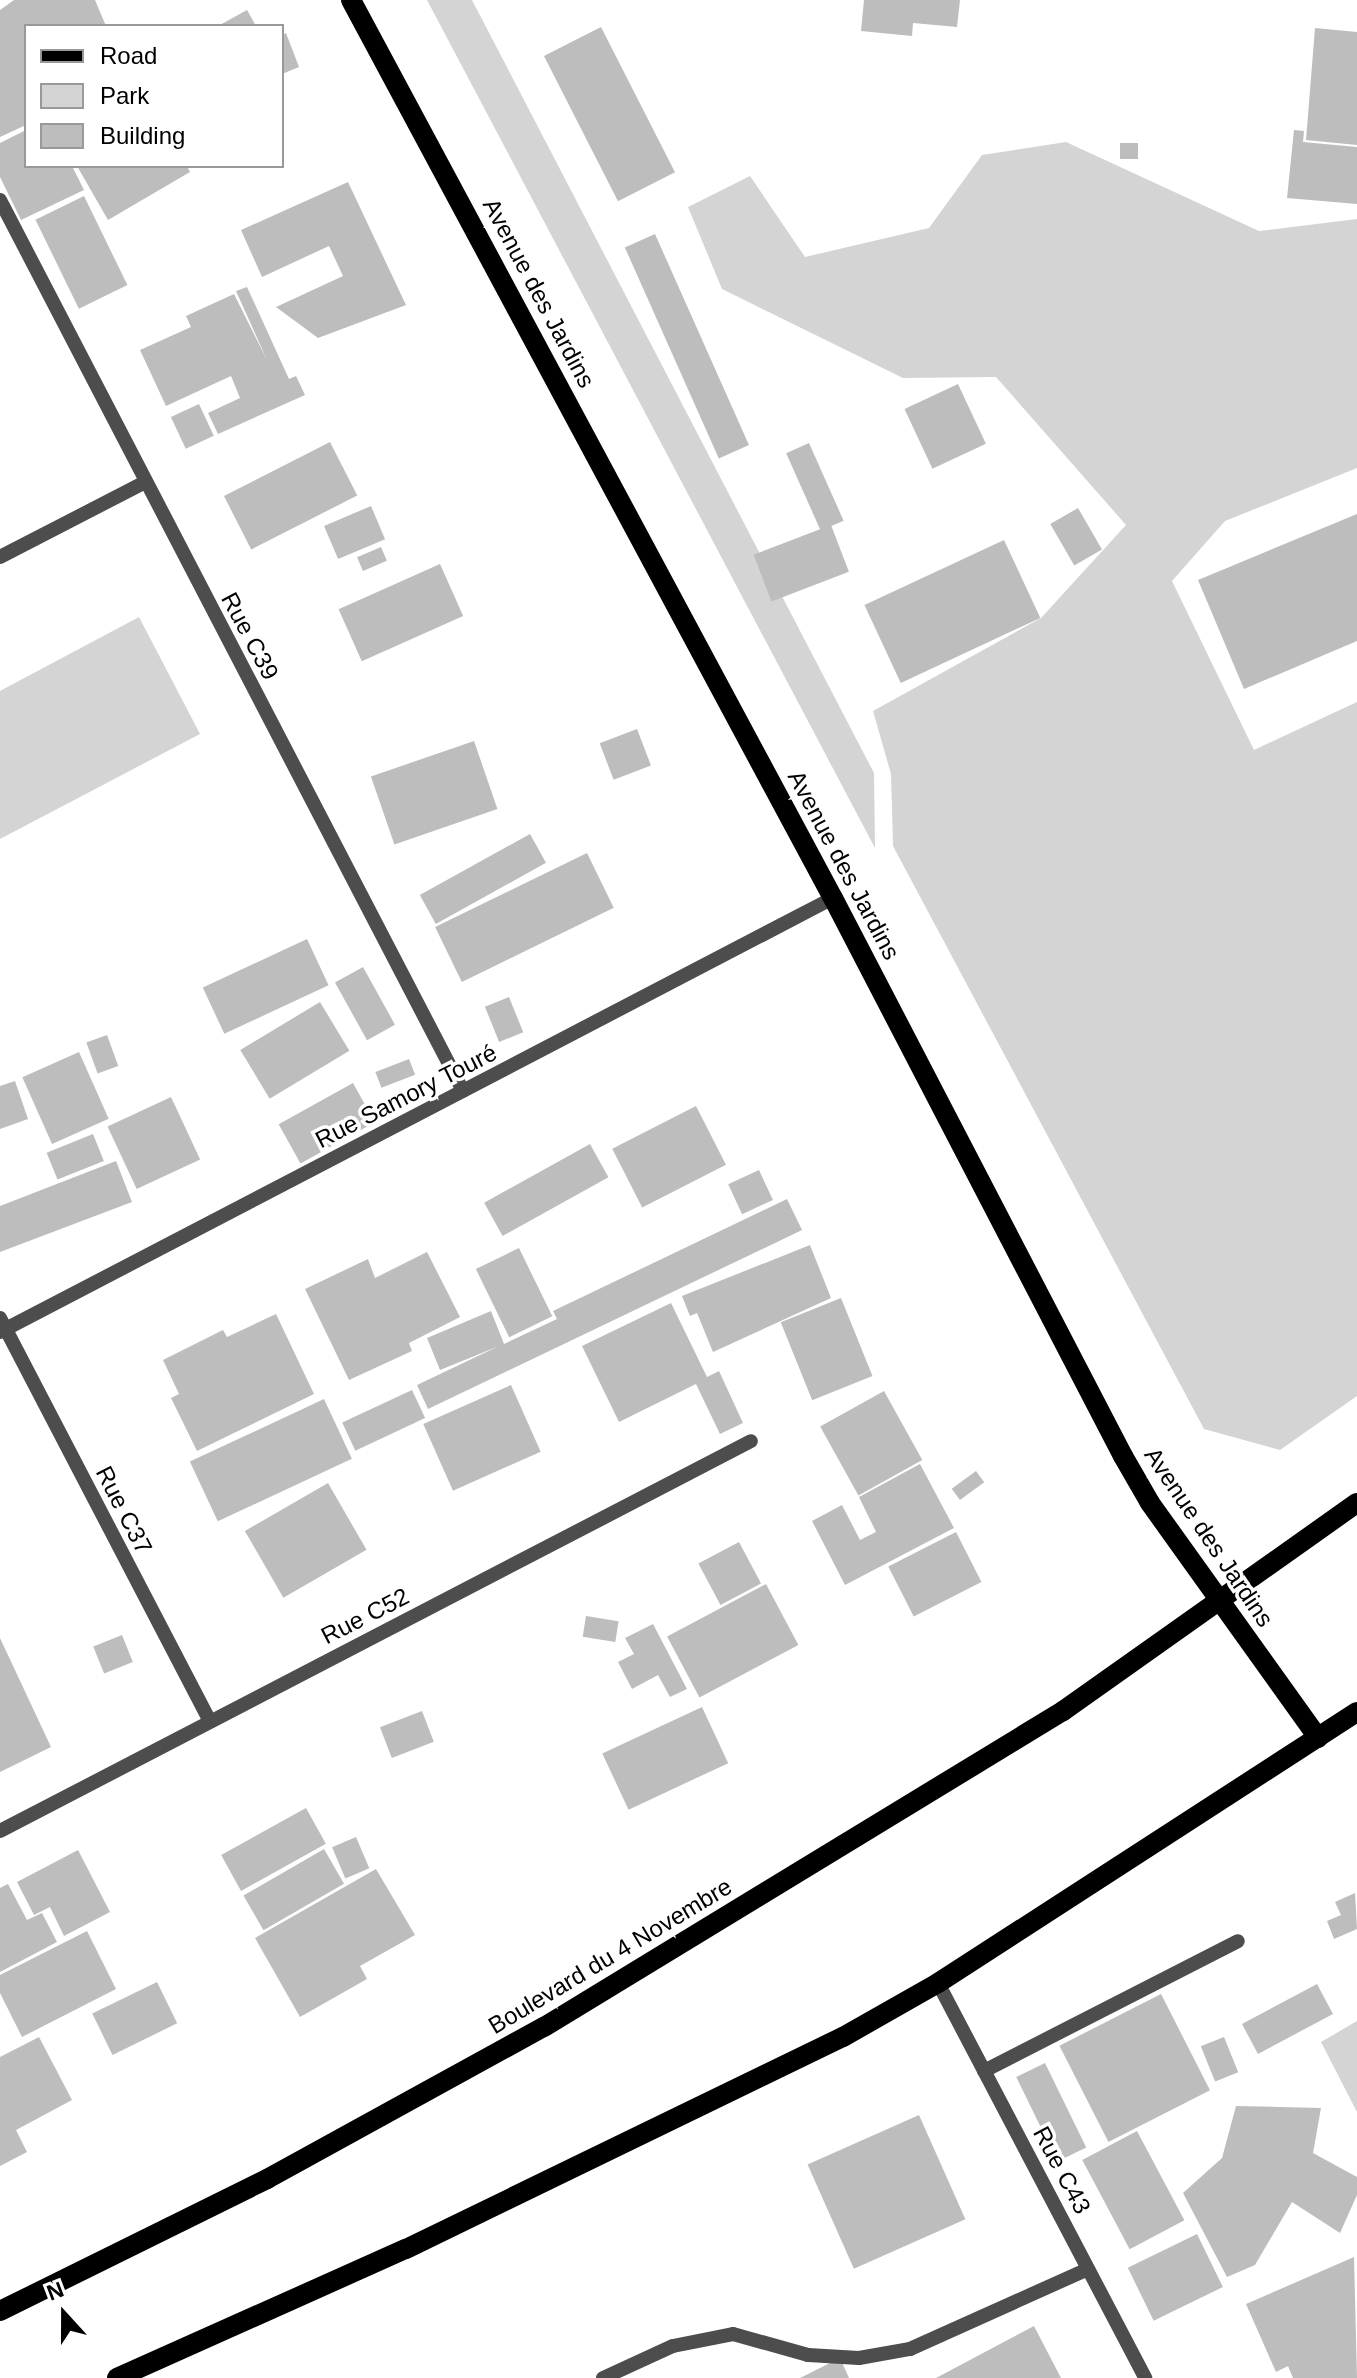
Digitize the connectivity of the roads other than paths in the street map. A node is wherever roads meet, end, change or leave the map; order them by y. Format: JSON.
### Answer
{"nodes":[{"id":1,"x":351,"y":0,"type":"edge"},
{"id":2,"x":0,"y":200,"type":"edge"},
{"id":3,"x":145,"y":482,"type":"junction"},
{"id":4,"x":0,"y":557,"type":"edge"},
{"id":5,"x":833,"y":898,"type":"junction"},
{"id":6,"x":463,"y":1091,"type":"junction"},
{"id":7,"x":2,"y":1327,"type":"edge"},
{"id":8,"x":751,"y":1441,"type":"dead end"},
{"id":9,"x":1357,"y":1503,"type":"edge"},
{"id":10,"x":1221,"y":1602,"type":"junction"},
{"id":11,"x":1357,"y":1712,"type":"edge"},
{"id":12,"x":210,"y":1722,"type":"junction"},
{"id":13,"x":1318,"y":1738,"type":"junction"},
{"id":14,"x":0,"y":1831,"type":"edge"},
{"id":15,"x":1238,"y":1941,"type":"dead end"},
{"id":16,"x":938,"y":1983,"type":"junction"},
{"id":17,"x":984,"y":2071,"type":"junction"},
{"id":18,"x":1088,"y":2269,"type":"junction"},
{"id":19,"x":0,"y":2311,"type":"edge"},
{"id":20,"x":117,"y":2378,"type":"edge"},
{"id":21,"x":603,"y":2378,"type":"edge"},
{"id":22,"x":1145,"y":2378,"type":"edge"}],
"edges":[{"from":1,"to":5,"type":"main road","name":"Avenue des Jardins"},
{"from":2,"to":3,"type":"street","name":"Rue C39"},
{"from":3,"to":4,"type":"street"},
{"from":3,"to":6,"type":"street","name":"Rue C39"},
{"from":5,"to":6,"type":"street","name":"Rue Samory Touré"},
{"from":5,"to":10,"type":"main road","name":"Avenue des Jardins"},
{"from":6,"to":7,"type":"street","name":"Rue Samory Touré"},
{"from":7,"to":12,"type":"street","name":"Rue C37"},
{"from":8,"to":12,"type":"street","name":"Rue C52"},
{"from":9,"to":10,"type":"main road","name":"Boulevard du 4 Novembre"},
{"from":10,"to":13,"type":"main road","name":"Avenue des Jardins"},
{"from":10,"to":19,"type":"main road","name":"Boulevard du 4 Novembre"},
{"from":11,"to":13,"type":"main road"},
{"from":12,"to":14,"type":"street","name":"Rue C52"},
{"from":13,"to":16,"type":"main road"},
{"from":15,"to":17,"type":"street"},
{"from":16,"to":17,"type":"street","name":"Rue C43"},
{"from":16,"to":20,"type":"main road"},
{"from":17,"to":18,"type":"street","name":"Rue C43"},
{"from":18,"to":21,"type":"street"},
{"from":18,"to":22,"type":"street","name":"Rue C43"}]}
